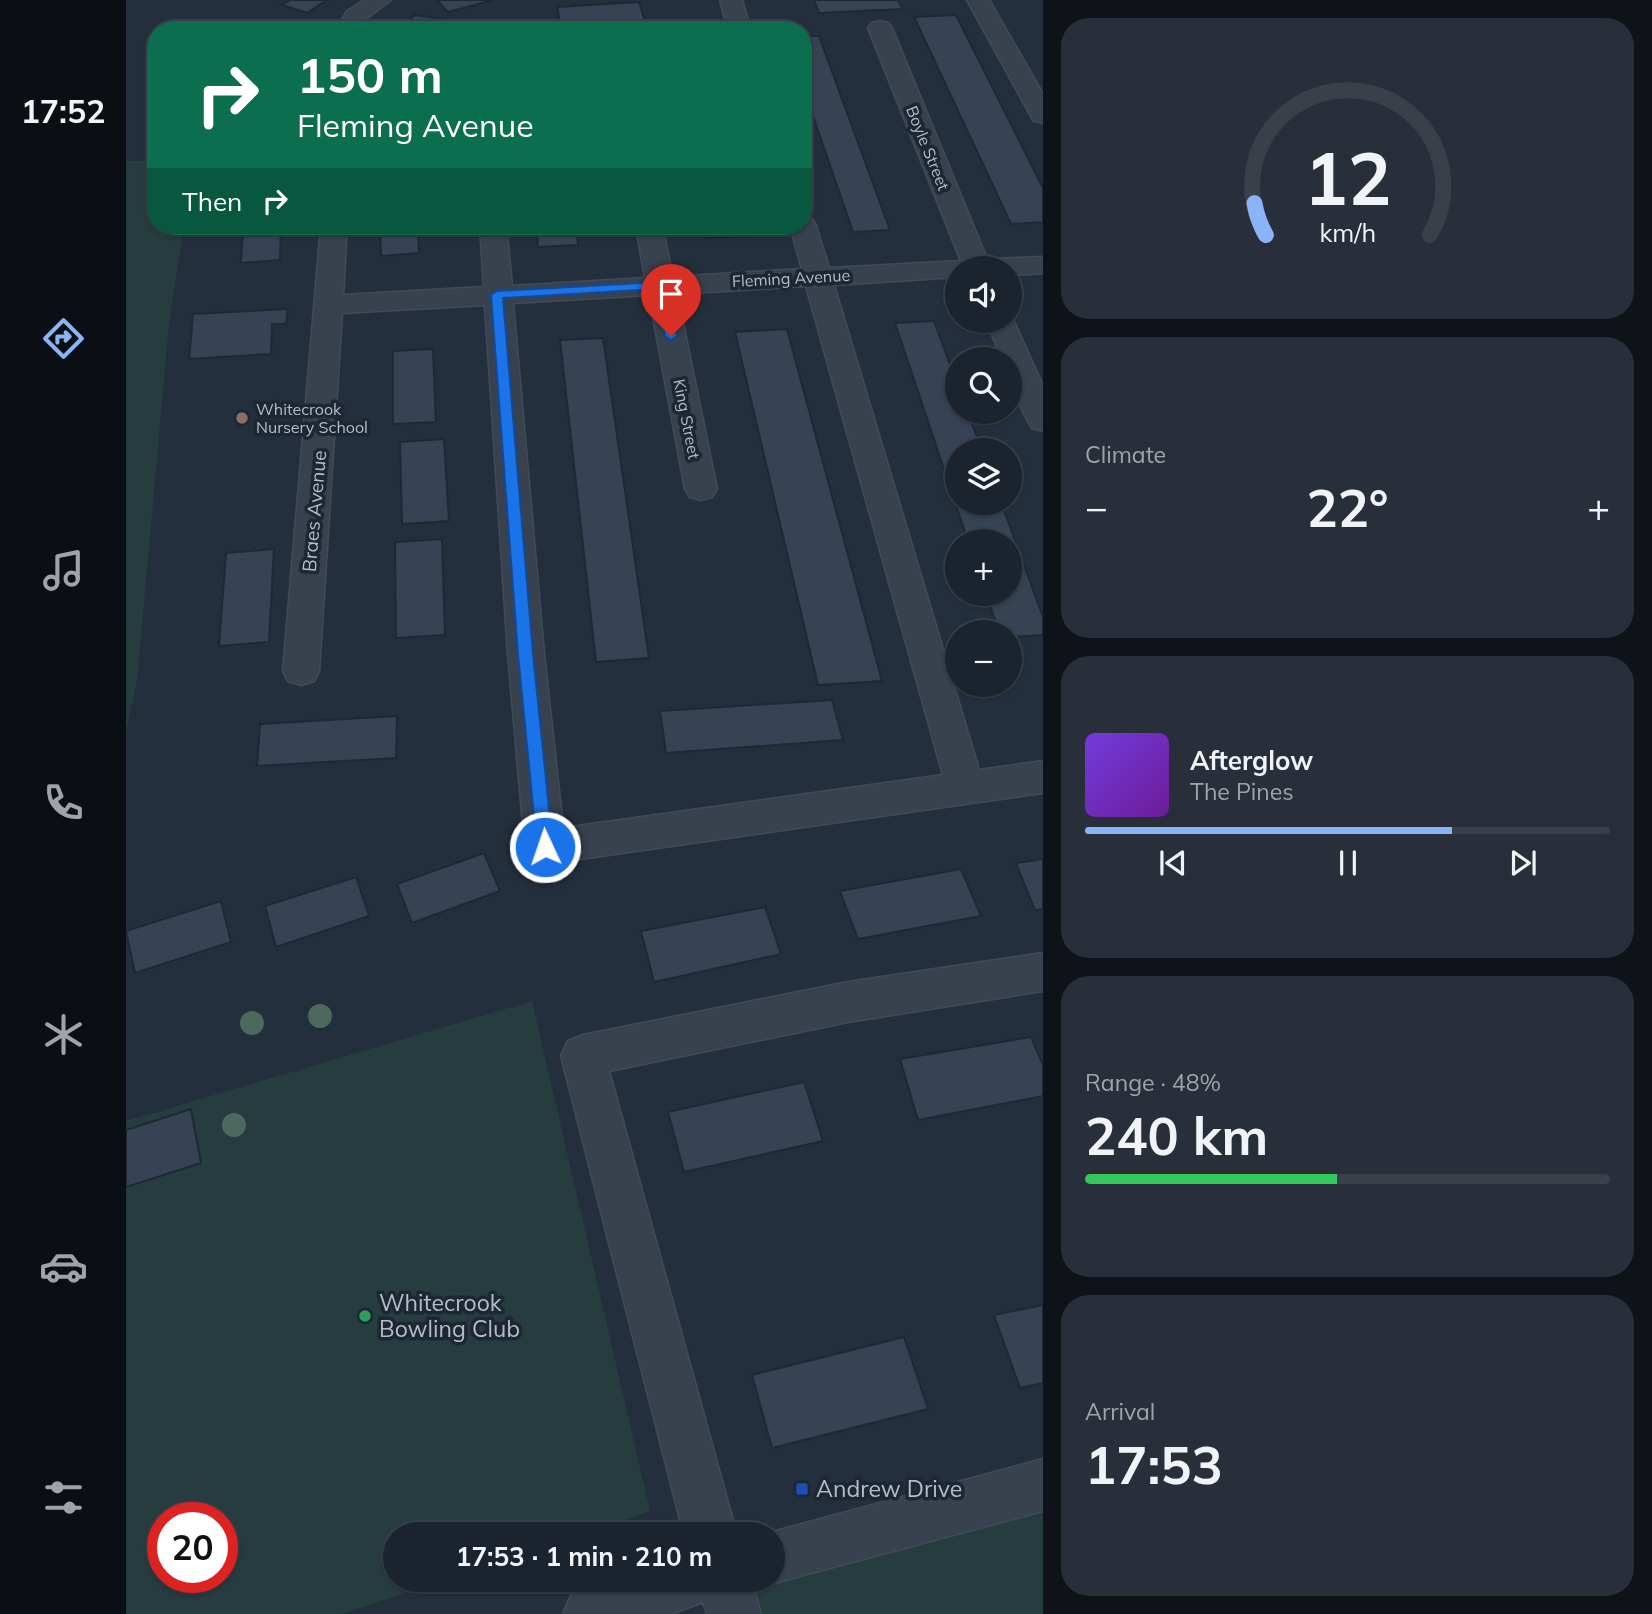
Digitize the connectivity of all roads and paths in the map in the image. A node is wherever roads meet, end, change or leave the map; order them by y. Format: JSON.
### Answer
{"nodes":[{"id":1,"x":380,"y":0,"type":"edge"},
{"id":2,"x":731,"y":0,"type":"edge"},
{"id":3,"x":978,"y":0,"type":"edge"},
{"id":4,"x":352,"y":21,"type":"edge"},
{"id":5,"x":737,"y":21,"type":"edge"},
{"id":6,"x":880,"y":28,"type":"dead end"},
{"id":7,"x":1043,"y":116,"type":"edge"},
{"id":8,"x":334,"y":235,"type":"edge"},
{"id":9,"x":494,"y":235,"type":"edge"},
{"id":10,"x":651,"y":235,"type":"edge"},
{"id":11,"x":806,"y":235,"type":"edge"},
{"id":12,"x":975,"y":256,"type":"edge"},
{"id":13,"x":1043,"y":265,"type":"edge"},
{"id":14,"x":1022,"y":266,"type":"edge"},
{"id":15,"x":945,"y":270,"type":"edge"},
{"id":16,"x":819,"y":276,"type":"junction"},
{"id":17,"x":661,"y":285,"type":"junction"},
{"id":18,"x":497,"y":295,"type":"junction"},
{"id":19,"x":330,"y":305,"type":"junction"},
{"id":20,"x":1006,"y":333,"type":"edge"},
{"id":21,"x":1043,"y":421,"type":"edge"},
{"id":22,"x":701,"y":489,"type":"dead end"},
{"id":23,"x":301,"y":671,"type":"dead end"},
{"id":24,"x":1043,"y":777,"type":"edge"},
{"id":25,"x":966,"y":789,"type":"junction"},
{"id":26,"x":1043,"y":972,"type":"edge"},
{"id":27,"x":1043,"y":1485,"type":"edge"},
{"id":28,"x":708,"y":1522,"type":"edge"},
{"id":29,"x":785,"y":1553,"type":"edge"},
{"id":30,"x":656,"y":1592,"type":"edge"},
{"id":31,"x":728,"y":1592,"type":"edge"},
{"id":32,"x":590,"y":1614,"type":"edge"},
{"id":33,"x":734,"y":1614,"type":"edge"}],
"edges":[{"from":1,"to":4,"type":"street"},
{"from":2,"to":5,"type":"street"},
{"from":3,"to":7,"type":"street"},
{"from":6,"to":12,"type":"street","name":"Boyle Street"},
{"from":8,"to":19,"type":"street","name":"Braes Avenue"},
{"from":9,"to":18,"type":"street"},
{"from":10,"to":17,"type":"street","name":"King Street"},
{"from":11,"to":16,"type":"street"},
{"from":13,"to":14,"type":"street"},
{"from":15,"to":16,"type":"street","name":"Fleming Avenue"},
{"from":16,"to":17,"type":"street","name":"Fleming Avenue"},
{"from":16,"to":25,"type":"street"},
{"from":17,"to":18,"type":"street","name":"Fleming Avenue"},
{"from":17,"to":22,"type":"street","name":"King Street"},
{"from":18,"to":19,"type":"street","name":"Fleming Avenue"},
{"from":18,"to":25,"type":"street"},
{"from":19,"to":23,"type":"street","name":"Braes Avenue"},
{"from":20,"to":21,"type":"street"},
{"from":24,"to":25,"type":"street"},
{"from":26,"to":28,"type":"street"},
{"from":27,"to":29,"type":"street"},
{"from":30,"to":32,"type":"street"},
{"from":31,"to":33,"type":"street"}]}
